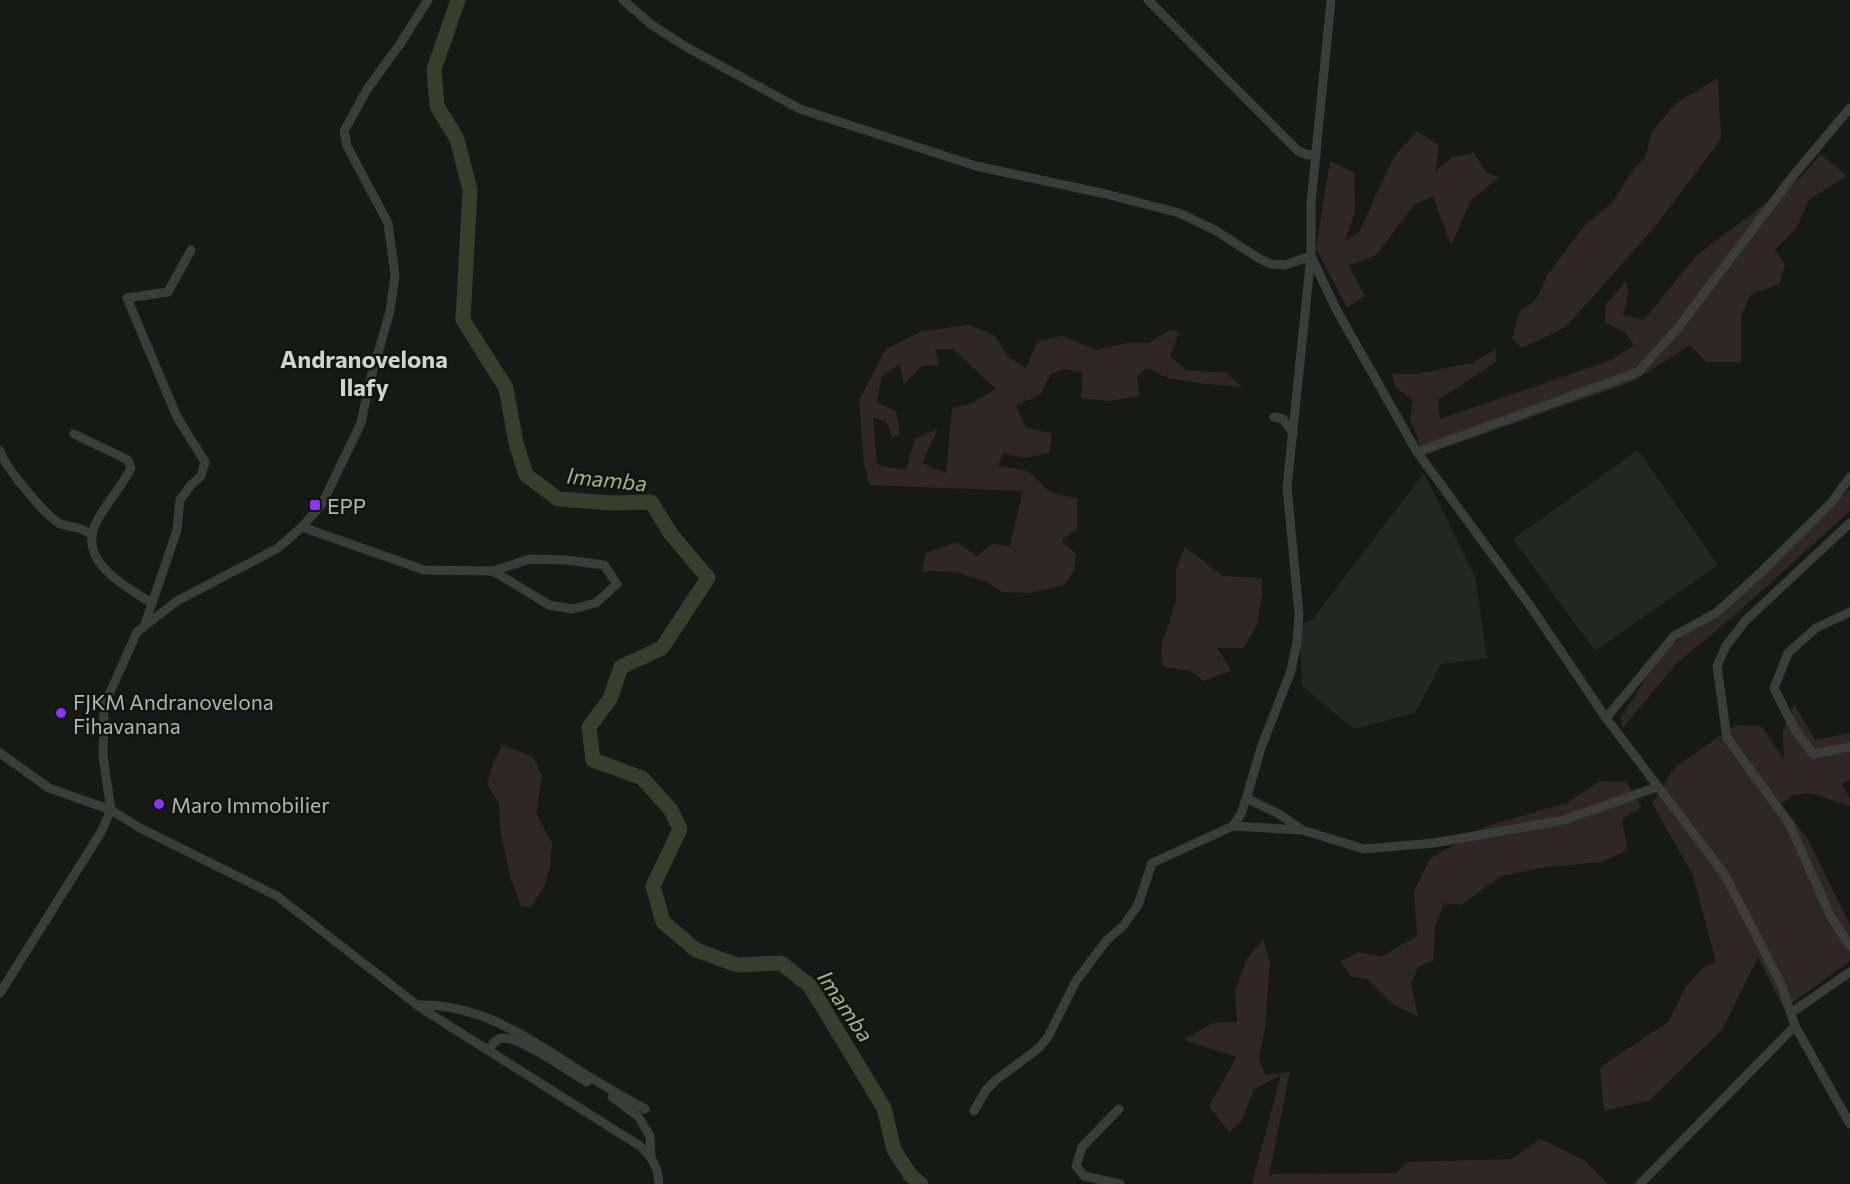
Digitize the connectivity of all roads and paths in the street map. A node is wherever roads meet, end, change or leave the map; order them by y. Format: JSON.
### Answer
{"nodes":[{"id":1,"x":428,"y":0,"type":"edge"},
{"id":2,"x":623,"y":0,"type":"edge"},
{"id":3,"x":1148,"y":0,"type":"edge"},
{"id":4,"x":1330,"y":0,"type":"edge"},
{"id":5,"x":1850,"y":108,"type":"edge"},
{"id":6,"x":1316,"y":154,"type":"junction"},
{"id":7,"x":191,"y":250,"type":"dead end"},
{"id":8,"x":1311,"y":256,"type":"junction"},
{"id":9,"x":1274,"y":417,"type":"dead end"},
{"id":10,"x":1293,"y":433,"type":"junction"},
{"id":11,"x":74,"y":434,"type":"dead end"},
{"id":12,"x":0,"y":447,"type":"edge"},
{"id":13,"x":1417,"y":452,"type":"junction"},
{"id":14,"x":1850,"y":477,"type":"edge"},
{"id":15,"x":1850,"y":523,"type":"edge"},
{"id":16,"x":302,"y":527,"type":"junction"},
{"id":17,"x":92,"y":535,"type":"junction"},
{"id":18,"x":493,"y":571,"type":"junction"},
{"id":19,"x":152,"y":603,"type":"junction"},
{"id":20,"x":1850,"y":612,"type":"edge"},
{"id":21,"x":144,"y":627,"type":"junction"},
{"id":22,"x":1606,"y":718,"type":"junction"},
{"id":23,"x":1850,"y":747,"type":"edge"},
{"id":24,"x":0,"y":753,"type":"edge"},
{"id":25,"x":1657,"y":787,"type":"junction"},
{"id":26,"x":1247,"y":795,"type":"junction"},
{"id":27,"x":111,"y":810,"type":"junction"},
{"id":28,"x":1233,"y":826,"type":"junction"},
{"id":29,"x":1302,"y":830,"type":"junction"},
{"id":30,"x":1850,"y":946,"type":"edge"},
{"id":31,"x":1850,"y":972,"type":"edge"},
{"id":32,"x":0,"y":993,"type":"edge"},
{"id":33,"x":417,"y":1005,"type":"junction"},
{"id":34,"x":1791,"y":1013,"type":"junction"},
{"id":35,"x":1795,"y":1026,"type":"junction"},
{"id":36,"x":488,"y":1050,"type":"junction"},
{"id":37,"x":645,"y":1109,"type":"dead end"},
{"id":38,"x":1119,"y":1109,"type":"dead end"},
{"id":39,"x":974,"y":1111,"type":"dead end"},
{"id":40,"x":1850,"y":1124,"type":"edge"},
{"id":41,"x":651,"y":1156,"type":"junction"},
{"id":42,"x":659,"y":1184,"type":"edge"},
{"id":43,"x":1120,"y":1184,"type":"edge"},
{"id":44,"x":1641,"y":1184,"type":"edge"}],
"edges":[{"from":1,"to":16,"type":"street"},
{"from":2,"to":8,"type":"street"},
{"from":3,"to":6,"type":"street"},
{"from":4,"to":6,"type":"street"},
{"from":5,"to":13,"type":"street"},
{"from":6,"to":8,"type":"street"},
{"from":7,"to":19,"type":"street"},
{"from":8,"to":10,"type":"street"},
{"from":8,"to":13,"type":"street"},
{"from":9,"to":10,"type":"street"},
{"from":10,"to":26,"type":"street"},
{"from":11,"to":17,"type":"street"},
{"from":12,"to":17,"type":"street"},
{"from":13,"to":22,"type":"street"},
{"from":14,"to":22,"type":"street"},
{"from":15,"to":30,"type":"street"},
{"from":16,"to":18,"type":"street"},
{"from":16,"to":21,"type":"street"},
{"from":17,"to":19,"type":"street"},
{"from":18,"to":18,"type":"street"},
{"from":19,"to":21,"type":"street"},
{"from":20,"to":23,"type":"street"},
{"from":21,"to":27,"type":"street"},
{"from":22,"to":25,"type":"street"},
{"from":24,"to":27,"type":"street"},
{"from":25,"to":29,"type":"street"},
{"from":25,"to":34,"type":"street"},
{"from":26,"to":28,"type":"street"},
{"from":26,"to":29,"type":"street"},
{"from":27,"to":32,"type":"street"},
{"from":27,"to":33,"type":"street"},
{"from":28,"to":29,"type":"street"},
{"from":28,"to":39,"type":"street"},
{"from":31,"to":34,"type":"street"},
{"from":33,"to":36,"type":"street"},
{"from":33,"to":37,"type":"street"},
{"from":34,"to":35,"type":"street"},
{"from":35,"to":40,"type":"street"},
{"from":35,"to":44,"type":"street"},
{"from":36,"to":41,"type":"street"},
{"from":36,"to":41,"type":"street"},
{"from":38,"to":43,"type":"street"},
{"from":41,"to":42,"type":"street"}]}
